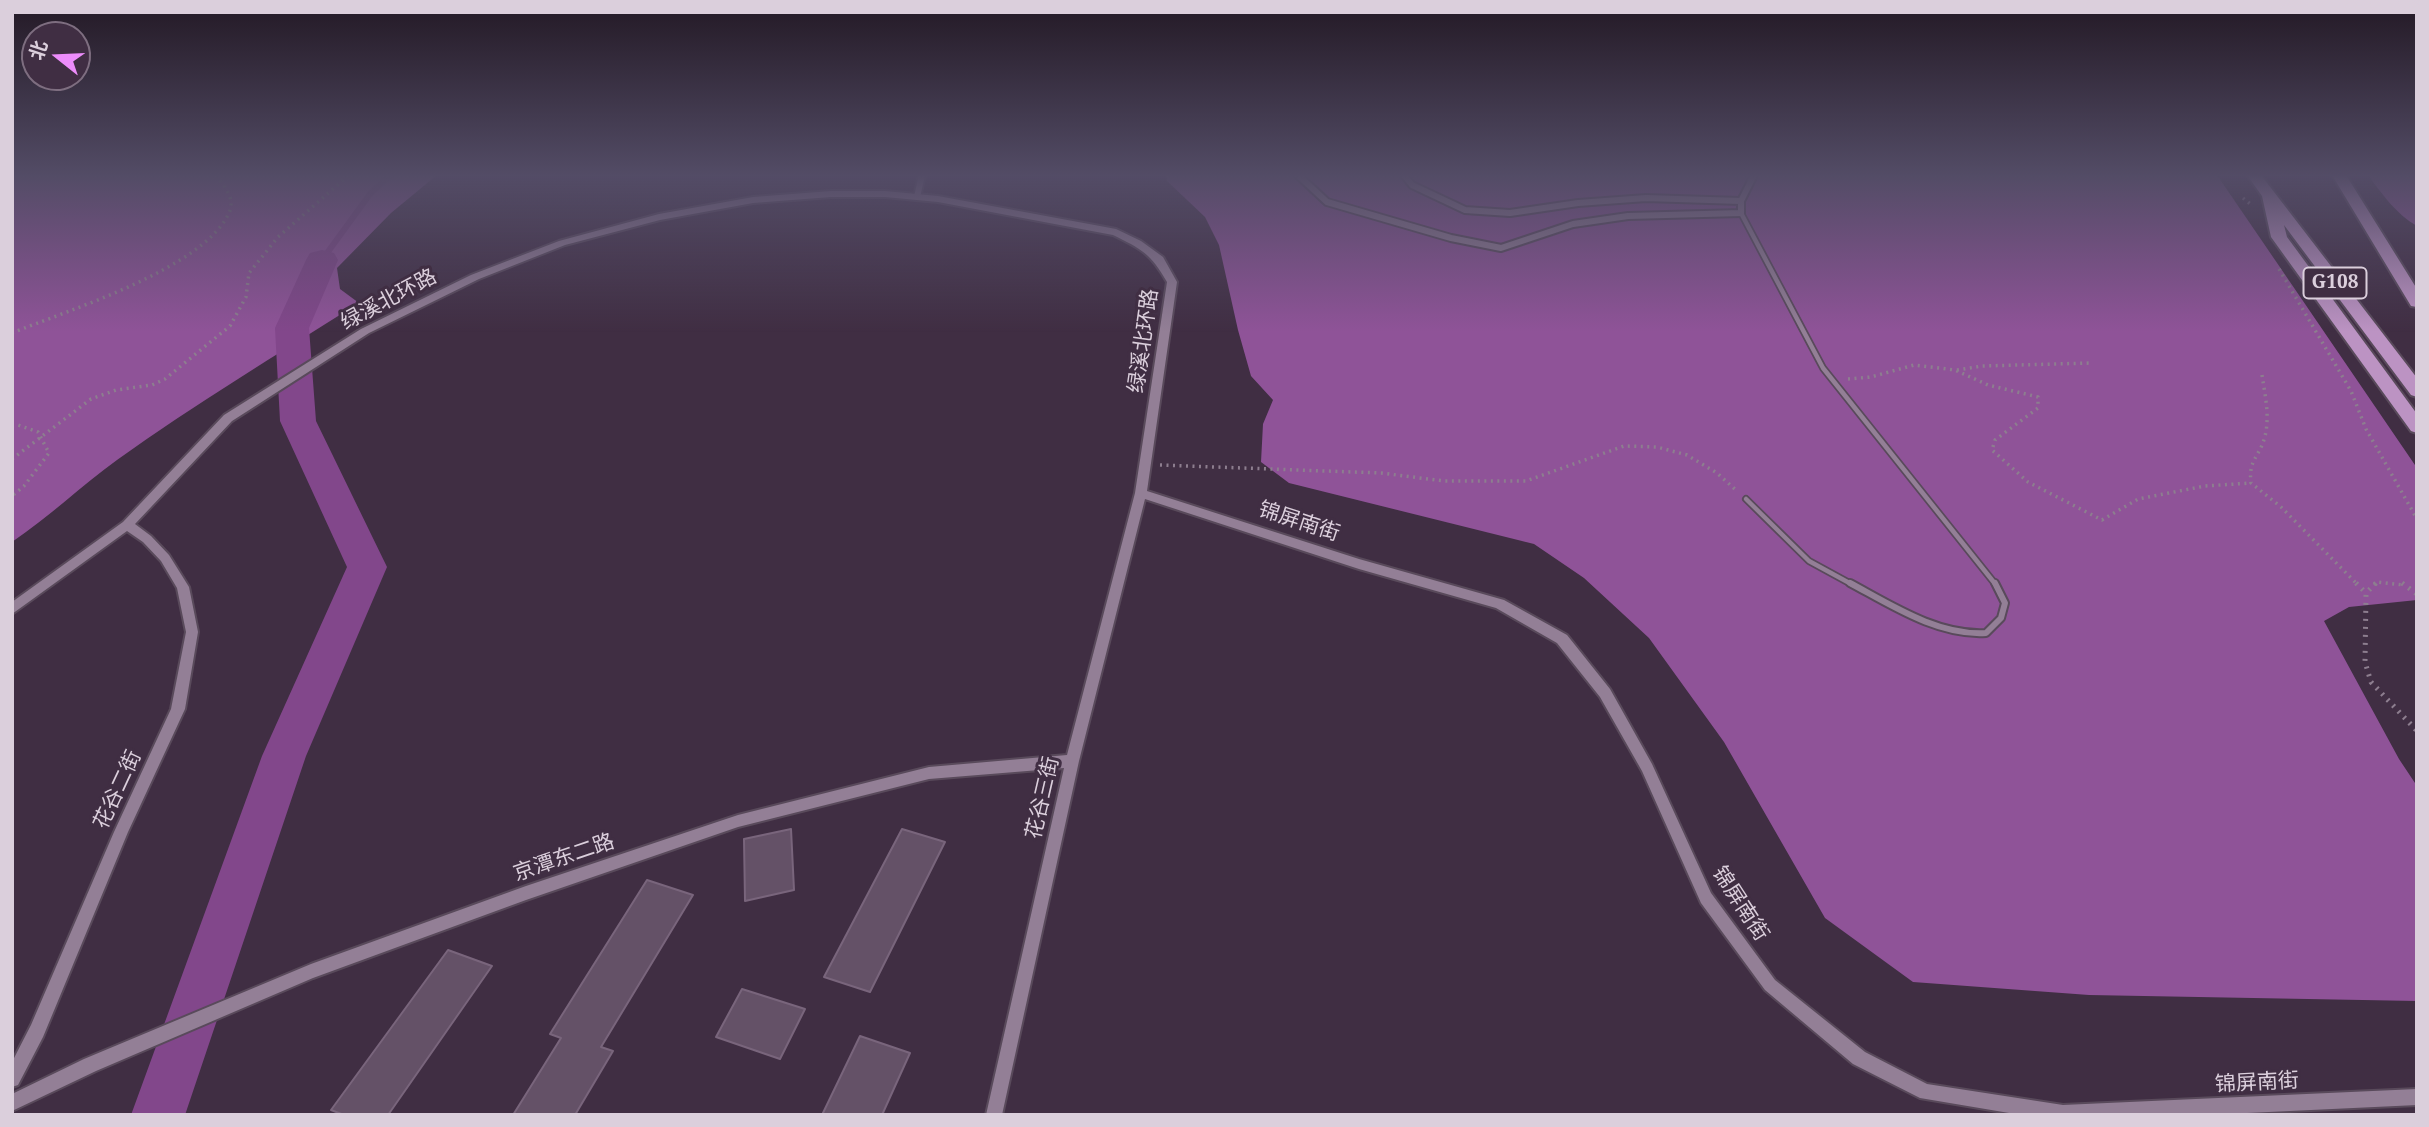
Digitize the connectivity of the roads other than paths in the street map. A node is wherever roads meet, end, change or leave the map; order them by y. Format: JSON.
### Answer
{"nodes":[{"id":1,"x":619,"y":228,"type":"edge"},
{"id":2,"x":1096,"y":228,"type":"edge"},
{"id":3,"x":1413,"y":228,"type":"edge"},
{"id":4,"x":1562,"y":228,"type":"edge"},
{"id":5,"x":1749,"y":228,"type":"edge"},
{"id":6,"x":2277,"y":228,"type":"edge"},
{"id":7,"x":2294,"y":228,"type":"edge"},
{"id":8,"x":2371,"y":228,"type":"edge"},
{"id":9,"x":2417,"y":302,"type":"edge"},
{"id":10,"x":2417,"y":391,"type":"edge"},
{"id":11,"x":2417,"y":427,"type":"edge"},
{"id":12,"x":1141,"y":493,"type":"junction"},
{"id":13,"x":1746,"y":499,"type":"road end"},
{"id":14,"x":127,"y":525,"type":"junction"},
{"id":15,"x":12,"y":609,"type":"edge"},
{"id":16,"x":1072,"y":761,"type":"junction"},
{"id":17,"x":90,"y":1065,"type":"joint"},
{"id":18,"x":12,"y":1079,"type":"edge"},
{"id":19,"x":2417,"y":1097,"type":"edge"},
{"id":20,"x":12,"y":1103,"type":"edge"},
{"id":21,"x":994,"y":1115,"type":"edge"}],
"edges":[{"from":1,"to":14,"type":"street","name":"绿溪北环路"},
{"from":2,"to":12,"type":"street","name":"绿溪北环路"},
{"from":3,"to":4,"type":"street"},
{"from":5,"to":13,"type":"lane"},
{"from":6,"to":11,"type":"highway"},
{"from":7,"to":10,"type":"highway","number":"G108"},
{"from":8,"to":9,"type":"highway","number":"G108"},
{"from":12,"to":16,"type":"street","name":"花谷三街"},
{"from":12,"to":19,"type":"street","name":"锦屏南街"},
{"from":14,"to":15,"type":"street","name":"绿溪北环路"},
{"from":14,"to":18,"type":"street","name":"花谷二街"},
{"from":16,"to":17,"type":"street","name":"京潭东二路"},
{"from":16,"to":21,"type":"street","name":"花谷三街"},
{"from":17,"to":20,"type":"street"}]}
